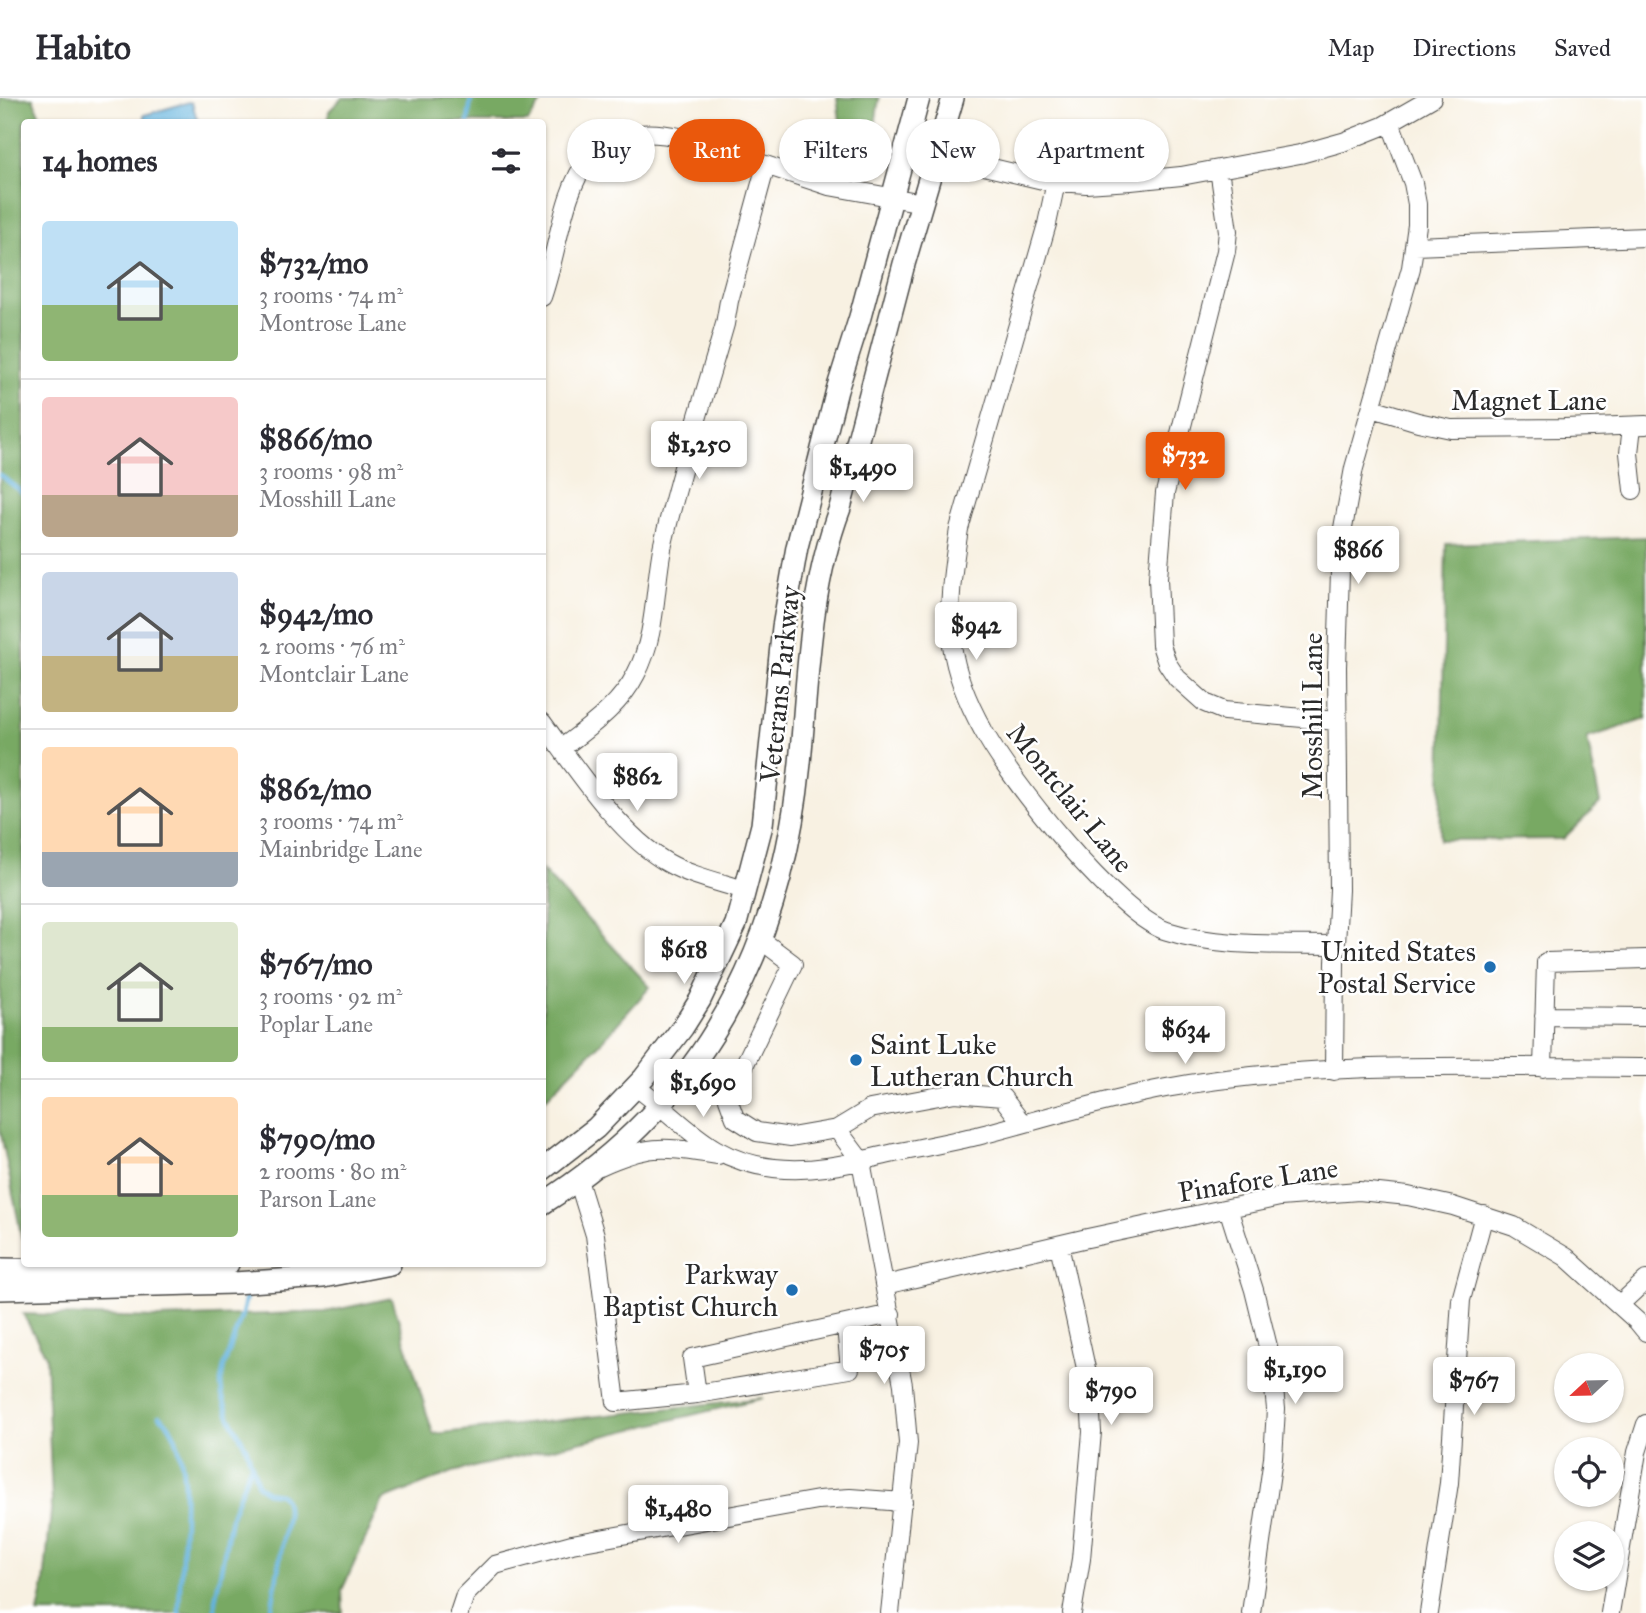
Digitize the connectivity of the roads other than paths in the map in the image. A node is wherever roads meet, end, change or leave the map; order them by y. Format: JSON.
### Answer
{"nodes":[{"id":1,"x":919,"y":98,"type":"edge"},
{"id":2,"x":953,"y":98,"type":"edge"},
{"id":3,"x":1432,"y":98,"type":"edge"},
{"id":4,"x":947,"y":119,"type":"edge"},
{"id":5,"x":1390,"y":122,"type":"junction"},
{"id":6,"x":904,"y":148,"type":"joint"},
{"id":7,"x":766,"y":165,"type":"junction"},
{"id":8,"x":1219,"y":169,"type":"junction"},
{"id":9,"x":1169,"y":176,"type":"edge"},
{"id":10,"x":929,"y":182,"type":"edge"},
{"id":11,"x":1056,"y":182,"type":"joint"},
{"id":12,"x":1116,"y":182,"type":"edge"},
{"id":13,"x":892,"y":198,"type":"junction"},
{"id":14,"x":923,"y":203,"type":"junction"},
{"id":15,"x":1646,"y":237,"type":"edge"},
{"id":16,"x":1415,"y":246,"type":"junction"},
{"id":17,"x":546,"y":285,"type":"edge"},
{"id":18,"x":1372,"y":408,"type":"junction"},
{"id":19,"x":1639,"y":425,"type":"edge"},
{"id":20,"x":1633,"y":490,"type":"dead end"},
{"id":21,"x":1337,"y":721,"type":"junction"},
{"id":22,"x":546,"y":727,"type":"edge"},
{"id":23,"x":562,"y":748,"type":"junction"},
{"id":24,"x":744,"y":890,"type":"junction"},
{"id":25,"x":761,"y":940,"type":"junction"},
{"id":26,"x":1336,"y":945,"type":"junction"},
{"id":27,"x":1646,"y":959,"type":"edge"},
{"id":28,"x":1544,"y":1016,"type":"junction"},
{"id":29,"x":1646,"y":1017,"type":"edge"},
{"id":30,"x":1543,"y":1068,"type":"junction"},
{"id":31,"x":1646,"y":1068,"type":"edge"},
{"id":32,"x":1334,"y":1071,"type":"junction"},
{"id":33,"x":636,"y":1087,"type":"junction"},
{"id":34,"x":661,"y":1105,"type":"junction"},
{"id":35,"x":1022,"y":1123,"type":"junction"},
{"id":36,"x":837,"y":1129,"type":"junction"},
{"id":37,"x":729,"y":1157,"type":"junction"},
{"id":38,"x":861,"y":1161,"type":"junction"},
{"id":39,"x":546,"y":1167,"type":"edge"},
{"id":40,"x":585,"y":1175,"type":"junction"},
{"id":41,"x":546,"y":1201,"type":"edge"},
{"id":42,"x":1228,"y":1208,"type":"junction"},
{"id":43,"x":1484,"y":1215,"type":"junction"},
{"id":44,"x":1059,"y":1245,"type":"junction"},
{"id":45,"x":142,"y":1267,"type":"edge"},
{"id":46,"x":375,"y":1267,"type":"edge"},
{"id":47,"x":0,"y":1269,"type":"edge"},
{"id":48,"x":1646,"y":1280,"type":"edge"},
{"id":49,"x":884,"y":1285,"type":"junction"},
{"id":50,"x":0,"y":1289,"type":"edge"},
{"id":51,"x":1619,"y":1305,"type":"junction"},
{"id":52,"x":891,"y":1314,"type":"junction"},
{"id":53,"x":846,"y":1326,"type":"junction"},
{"id":54,"x":1646,"y":1332,"type":"edge"},
{"id":55,"x":697,"y":1394,"type":"junction"},
{"id":56,"x":1646,"y":1423,"type":"edge"},
{"id":57,"x":902,"y":1502,"type":"junction"},
{"id":58,"x":459,"y":1613,"type":"edge"},
{"id":59,"x":890,"y":1613,"type":"edge"},
{"id":60,"x":1072,"y":1613,"type":"edge"},
{"id":61,"x":1251,"y":1613,"type":"edge"},
{"id":62,"x":1429,"y":1613,"type":"edge"},
{"id":63,"x":1610,"y":1613,"type":"edge"}],
"edges":[{"from":1,"to":6,"type":"main road","name":"Veterans Parkway"},
{"from":2,"to":4,"type":"main road","name":"Veterans Parkway"},
{"from":3,"to":5,"type":"street"},
{"from":5,"to":8,"type":"street"},
{"from":5,"to":16,"type":"street","name":"Mosshill Lane"},
{"from":6,"to":13,"type":"main road","name":"Veterans Parkway"},
{"from":7,"to":13,"type":"street"},
{"from":7,"to":17,"type":"street"},
{"from":7,"to":23,"type":"street"},
{"from":8,"to":9,"type":"street"},
{"from":8,"to":21,"type":"street"},
{"from":10,"to":14,"type":"main road","name":"Veterans Parkway"},
{"from":11,"to":12,"type":"street"},
{"from":11,"to":26,"type":"street","name":"Montclair Lane"},
{"from":13,"to":14,"type":"street"},
{"from":13,"to":24,"type":"main road","name":"Veterans Parkway"},
{"from":14,"to":25,"type":"main road","name":"Veterans Parkway"},
{"from":15,"to":16,"type":"street"},
{"from":16,"to":18,"type":"street","name":"Mosshill Lane"},
{"from":18,"to":19,"type":"street","name":"Magnet Lane"},
{"from":18,"to":21,"type":"street","name":"Mosshill Lane"},
{"from":19,"to":20,"type":"street"},
{"from":21,"to":26,"type":"street","name":"Mosshill Lane"},
{"from":22,"to":23,"type":"street"},
{"from":23,"to":24,"type":"street"},
{"from":24,"to":33,"type":"main road"},
{"from":25,"to":34,"type":"main road","name":"Veterans Parkway"},
{"from":25,"to":36,"type":"street"},
{"from":26,"to":32,"type":"street","name":"Mosshill Lane"},
{"from":27,"to":28,"type":"street"},
{"from":28,"to":29,"type":"street"},
{"from":28,"to":30,"type":"street"},
{"from":30,"to":31,"type":"street"},
{"from":30,"to":32,"type":"street"},
{"from":32,"to":35,"type":"street"},
{"from":33,"to":34,"type":"street"},
{"from":33,"to":39,"type":"main road"},
{"from":34,"to":37,"type":"street"},
{"from":34,"to":40,"type":"main road","name":"Veterans Parkway"},
{"from":35,"to":36,"type":"street"},
{"from":35,"to":38,"type":"street"},
{"from":36,"to":38,"type":"street"},
{"from":37,"to":38,"type":"street"},
{"from":37,"to":40,"type":"street"},
{"from":38,"to":49,"type":"street"},
{"from":40,"to":41,"type":"main road","name":"Veterans Parkway"},
{"from":40,"to":55,"type":"street"},
{"from":42,"to":43,"type":"street","name":"Pinafore Lane"},
{"from":42,"to":44,"type":"street","name":"Pinafore Lane"},
{"from":42,"to":61,"type":"street"},
{"from":43,"to":51,"type":"street","name":"Pinafore Lane"},
{"from":43,"to":62,"type":"street"},
{"from":44,"to":49,"type":"street","name":"Pinafore Lane"},
{"from":44,"to":60,"type":"street"},
{"from":45,"to":47,"type":"main road"},
{"from":46,"to":50,"type":"main road"},
{"from":48,"to":51,"type":"street"},
{"from":49,"to":52,"type":"street"},
{"from":51,"to":54,"type":"street","name":"Pinafore Lane"},
{"from":52,"to":53,"type":"street"},
{"from":52,"to":57,"type":"street"},
{"from":53,"to":55,"type":"street"},
{"from":53,"to":55,"type":"street"},
{"from":56,"to":63,"type":"street"},
{"from":57,"to":58,"type":"street"},
{"from":57,"to":59,"type":"street"}]}
